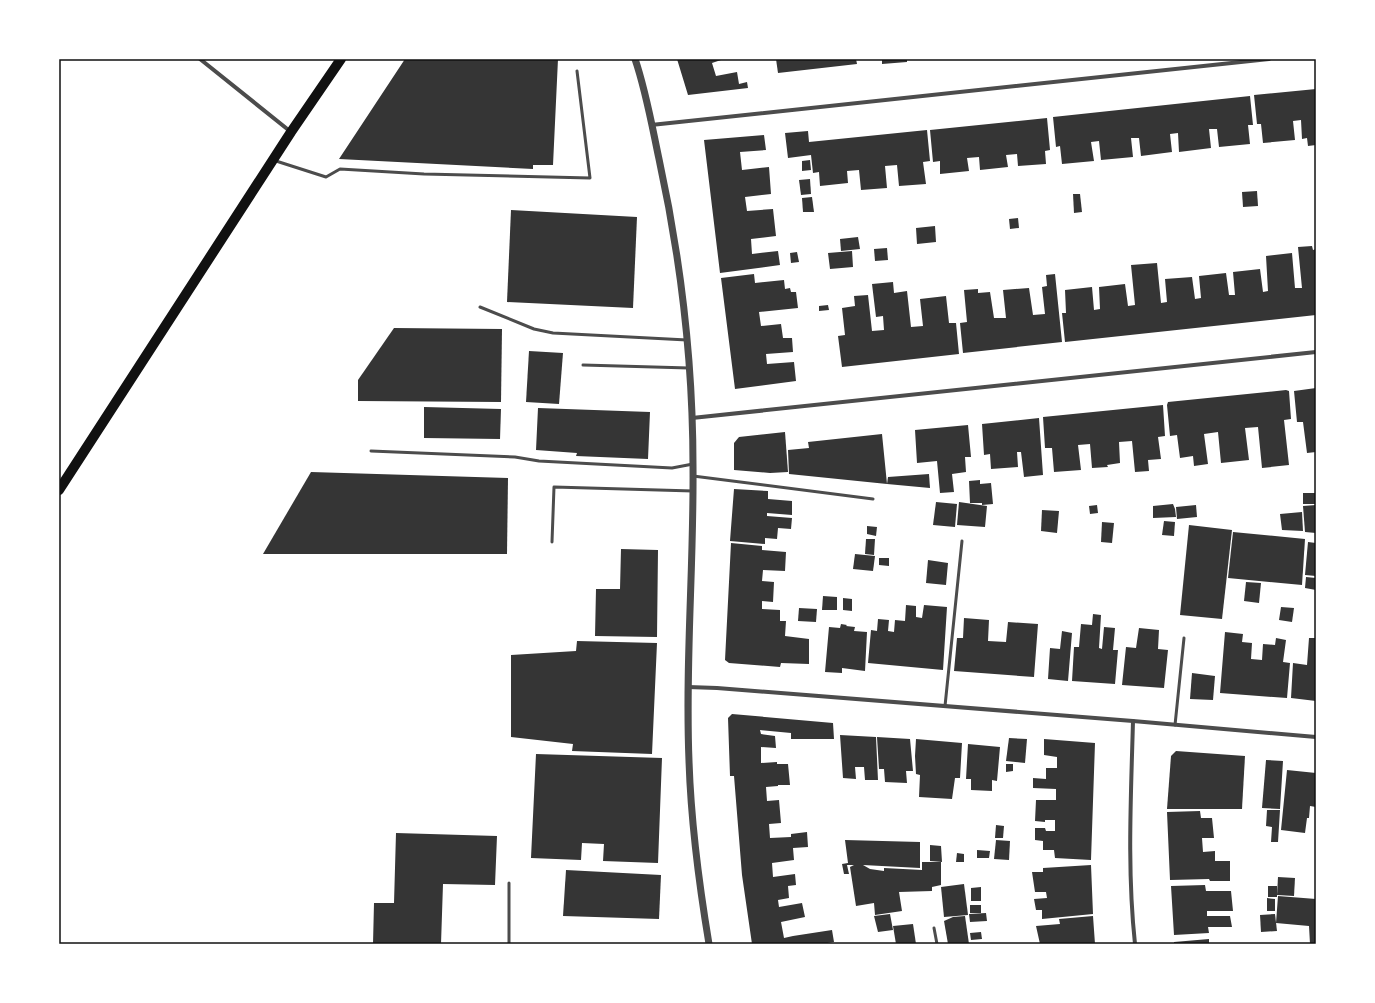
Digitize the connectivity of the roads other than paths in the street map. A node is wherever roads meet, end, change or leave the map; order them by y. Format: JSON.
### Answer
{"nodes":[{"id":1,"x":200,"y":59,"type":"edge"},
{"id":2,"x":342,"y":59,"type":"edge"},
{"id":3,"x":635,"y":59,"type":"edge"},
{"id":4,"x":1269,"y":59,"type":"edge"},
{"id":5,"x":577,"y":72,"type":"dead end"},
{"id":6,"x":651,"y":125,"type":"junction"},
{"id":7,"x":291,"y":132,"type":"junction"},
{"id":8,"x":274,"y":160,"type":"junction"},
{"id":9,"x":480,"y":307,"type":"dead end"},
{"id":10,"x":687,"y":340,"type":"junction"},
{"id":11,"x":1316,"y":352,"type":"edge"},
{"id":12,"x":583,"y":365,"type":"dead end"},
{"id":13,"x":689,"y":368,"type":"junction"},
{"id":14,"x":692,"y":418,"type":"junction"},
{"id":15,"x":372,"y":452,"type":"dead end"},
{"id":16,"x":693,"y":464,"type":"junction"},
{"id":17,"x":693,"y":476,"type":"junction"},
{"id":18,"x":59,"y":490,"type":"edge"},
{"id":19,"x":693,"y":491,"type":"junction"},
{"id":20,"x":873,"y":499,"type":"dead end"},
{"id":21,"x":962,"y":541,"type":"dead end"},
{"id":22,"x":552,"y":542,"type":"dead end"},
{"id":23,"x":1184,"y":638,"type":"dead end"},
{"id":24,"x":688,"y":687,"type":"junction"},
{"id":25,"x":945,"y":706,"type":"junction"},
{"id":26,"x":1133,"y":721,"type":"junction"},
{"id":27,"x":1176,"y":725,"type":"junction"},
{"id":28,"x":1316,"y":737,"type":"edge"},
{"id":29,"x":509,"y":883,"type":"dead end"},
{"id":30,"x":934,"y":928,"type":"dead end"},
{"id":31,"x":509,"y":944,"type":"edge"},
{"id":32,"x":709,"y":944,"type":"edge"},
{"id":33,"x":937,"y":944,"type":"edge"},
{"id":34,"x":1135,"y":944,"type":"edge"}],
"edges":[{"from":1,"to":7,"type":"street"},
{"from":2,"to":7,"type":"main road"},
{"from":3,"to":6,"type":"street"},
{"from":4,"to":6,"type":"street"},
{"from":5,"to":8,"type":"lane"},
{"from":6,"to":10,"type":"street"},
{"from":7,"to":8,"type":"main road"},
{"from":8,"to":18,"type":"main road"},
{"from":9,"to":10,"type":"lane"},
{"from":10,"to":13,"type":"street"},
{"from":11,"to":14,"type":"street"},
{"from":12,"to":13,"type":"lane"},
{"from":13,"to":14,"type":"street"},
{"from":14,"to":16,"type":"street"},
{"from":15,"to":16,"type":"lane"},
{"from":16,"to":17,"type":"street"},
{"from":17,"to":19,"type":"street"},
{"from":17,"to":20,"type":"lane"},
{"from":19,"to":22,"type":"lane"},
{"from":19,"to":24,"type":"street"},
{"from":21,"to":25,"type":"lane"},
{"from":23,"to":27,"type":"lane"},
{"from":24,"to":25,"type":"street"},
{"from":24,"to":32,"type":"street"},
{"from":25,"to":26,"type":"street"},
{"from":26,"to":27,"type":"street"},
{"from":26,"to":34,"type":"street"},
{"from":27,"to":28,"type":"street"},
{"from":29,"to":31,"type":"lane"},
{"from":30,"to":33,"type":"lane"}]}
